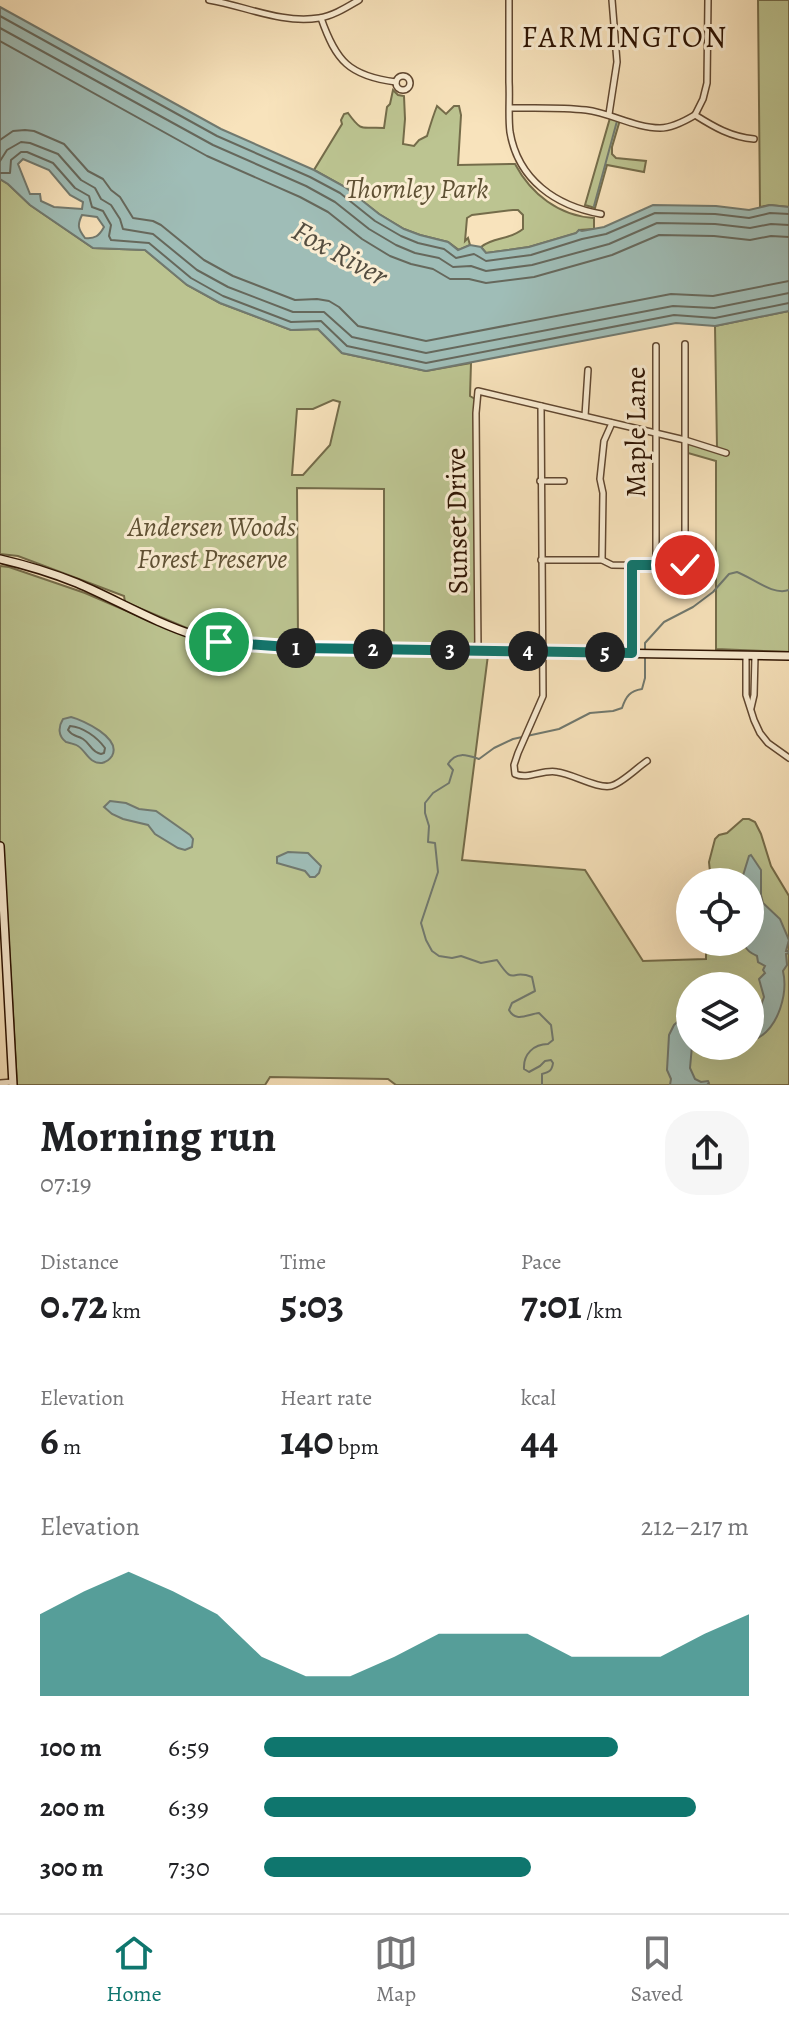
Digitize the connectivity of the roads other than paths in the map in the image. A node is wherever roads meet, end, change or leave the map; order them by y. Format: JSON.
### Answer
{"nodes":[{"id":1,"x":209,"y":0,"type":"edge"},
{"id":2,"x":359,"y":0,"type":"edge"},
{"id":3,"x":509,"y":0,"type":"edge"},
{"id":4,"x":612,"y":0,"type":"edge"},
{"id":5,"x":708,"y":0,"type":"edge"},
{"id":6,"x":321,"y":18,"type":"junction"},
{"id":7,"x":396,"y":82,"type":"dead end"},
{"id":8,"x":510,"y":108,"type":"junction"},
{"id":9,"x":609,"y":114,"type":"junction"},
{"id":10,"x":695,"y":115,"type":"junction"},
{"id":11,"x":754,"y":139,"type":"dead end"},
{"id":12,"x":601,"y":214,"type":"dead end"},
{"id":13,"x":685,"y":344,"type":"dead end"},
{"id":14,"x":656,"y":346,"type":"dead end"},
{"id":15,"x":588,"y":370,"type":"dead end"},
{"id":16,"x":541,"y":406,"type":"junction"},
{"id":17,"x":585,"y":416,"type":"junction"},
{"id":18,"x":612,"y":423,"type":"junction"},
{"id":19,"x":656,"y":433,"type":"junction"},
{"id":20,"x":685,"y":440,"type":"junction"},
{"id":21,"x":726,"y":453,"type":"dead end"},
{"id":22,"x":540,"y":481,"type":"junction"},
{"id":23,"x":564,"y":481,"type":"dead end"},
{"id":24,"x":0,"y":559,"type":"edge"},
{"id":25,"x":541,"y":560,"type":"junction"},
{"id":26,"x":602,"y":560,"type":"junction"},
{"id":27,"x":632,"y":565,"type":"junction"},
{"id":28,"x":656,"y":566,"type":"junction"},
{"id":29,"x":478,"y":651,"type":"junction"},
{"id":30,"x":542,"y":651,"type":"junction"},
{"id":31,"x":635,"y":653,"type":"junction"},
{"id":32,"x":746,"y":655,"type":"junction"},
{"id":33,"x":755,"y":656,"type":"junction"},
{"id":34,"x":789,"y":656,"type":"edge"},
{"id":35,"x":751,"y":709,"type":"junction"},
{"id":36,"x":789,"y":758,"type":"edge"},
{"id":37,"x":647,"y":761,"type":"dead end"},
{"id":38,"x":0,"y":846,"type":"edge"},
{"id":39,"x":3,"y":970,"type":"edge"},
{"id":40,"x":0,"y":1083,"type":"edge"},
{"id":41,"x":13,"y":1084,"type":"edge"}],
"edges":[{"from":1,"to":6,"type":"street"},
{"from":2,"to":6,"type":"street"},
{"from":3,"to":8,"type":"street"},
{"from":4,"to":9,"type":"street"},
{"from":5,"to":10,"type":"street"},
{"from":6,"to":7,"type":"street"},
{"from":8,"to":9,"type":"street"},
{"from":8,"to":12,"type":"street"},
{"from":9,"to":10,"type":"street"},
{"from":10,"to":11,"type":"street"},
{"from":13,"to":20,"type":"street"},
{"from":14,"to":19,"type":"street","name":"Maple Lane"},
{"from":15,"to":17,"type":"street"},
{"from":16,"to":17,"type":"street"},
{"from":16,"to":22,"type":"street"},
{"from":16,"to":29,"type":"street","name":"Sunset Drive"},
{"from":17,"to":18,"type":"street"},
{"from":18,"to":19,"type":"street"},
{"from":18,"to":26,"type":"street"},
{"from":19,"to":20,"type":"street"},
{"from":19,"to":28,"type":"street","name":"Maple Lane"},
{"from":20,"to":21,"type":"street"},
{"from":20,"to":28,"type":"street"},
{"from":22,"to":23,"type":"street"},
{"from":22,"to":25,"type":"street"},
{"from":24,"to":29,"type":"main road"},
{"from":25,"to":26,"type":"street"},
{"from":25,"to":30,"type":"street"},
{"from":26,"to":27,"type":"street"},
{"from":27,"to":28,"type":"street"},
{"from":27,"to":31,"type":"street"},
{"from":29,"to":30,"type":"main road"},
{"from":30,"to":31,"type":"main road"},
{"from":30,"to":37,"type":"street"},
{"from":31,"to":32,"type":"main road"},
{"from":32,"to":33,"type":"main road"},
{"from":32,"to":35,"type":"street"},
{"from":33,"to":34,"type":"main road"},
{"from":33,"to":35,"type":"street"},
{"from":35,"to":36,"type":"street"},
{"from":38,"to":39,"type":"main road"},
{"from":39,"to":41,"type":"main road"},
{"from":40,"to":41,"type":"street"}]}
